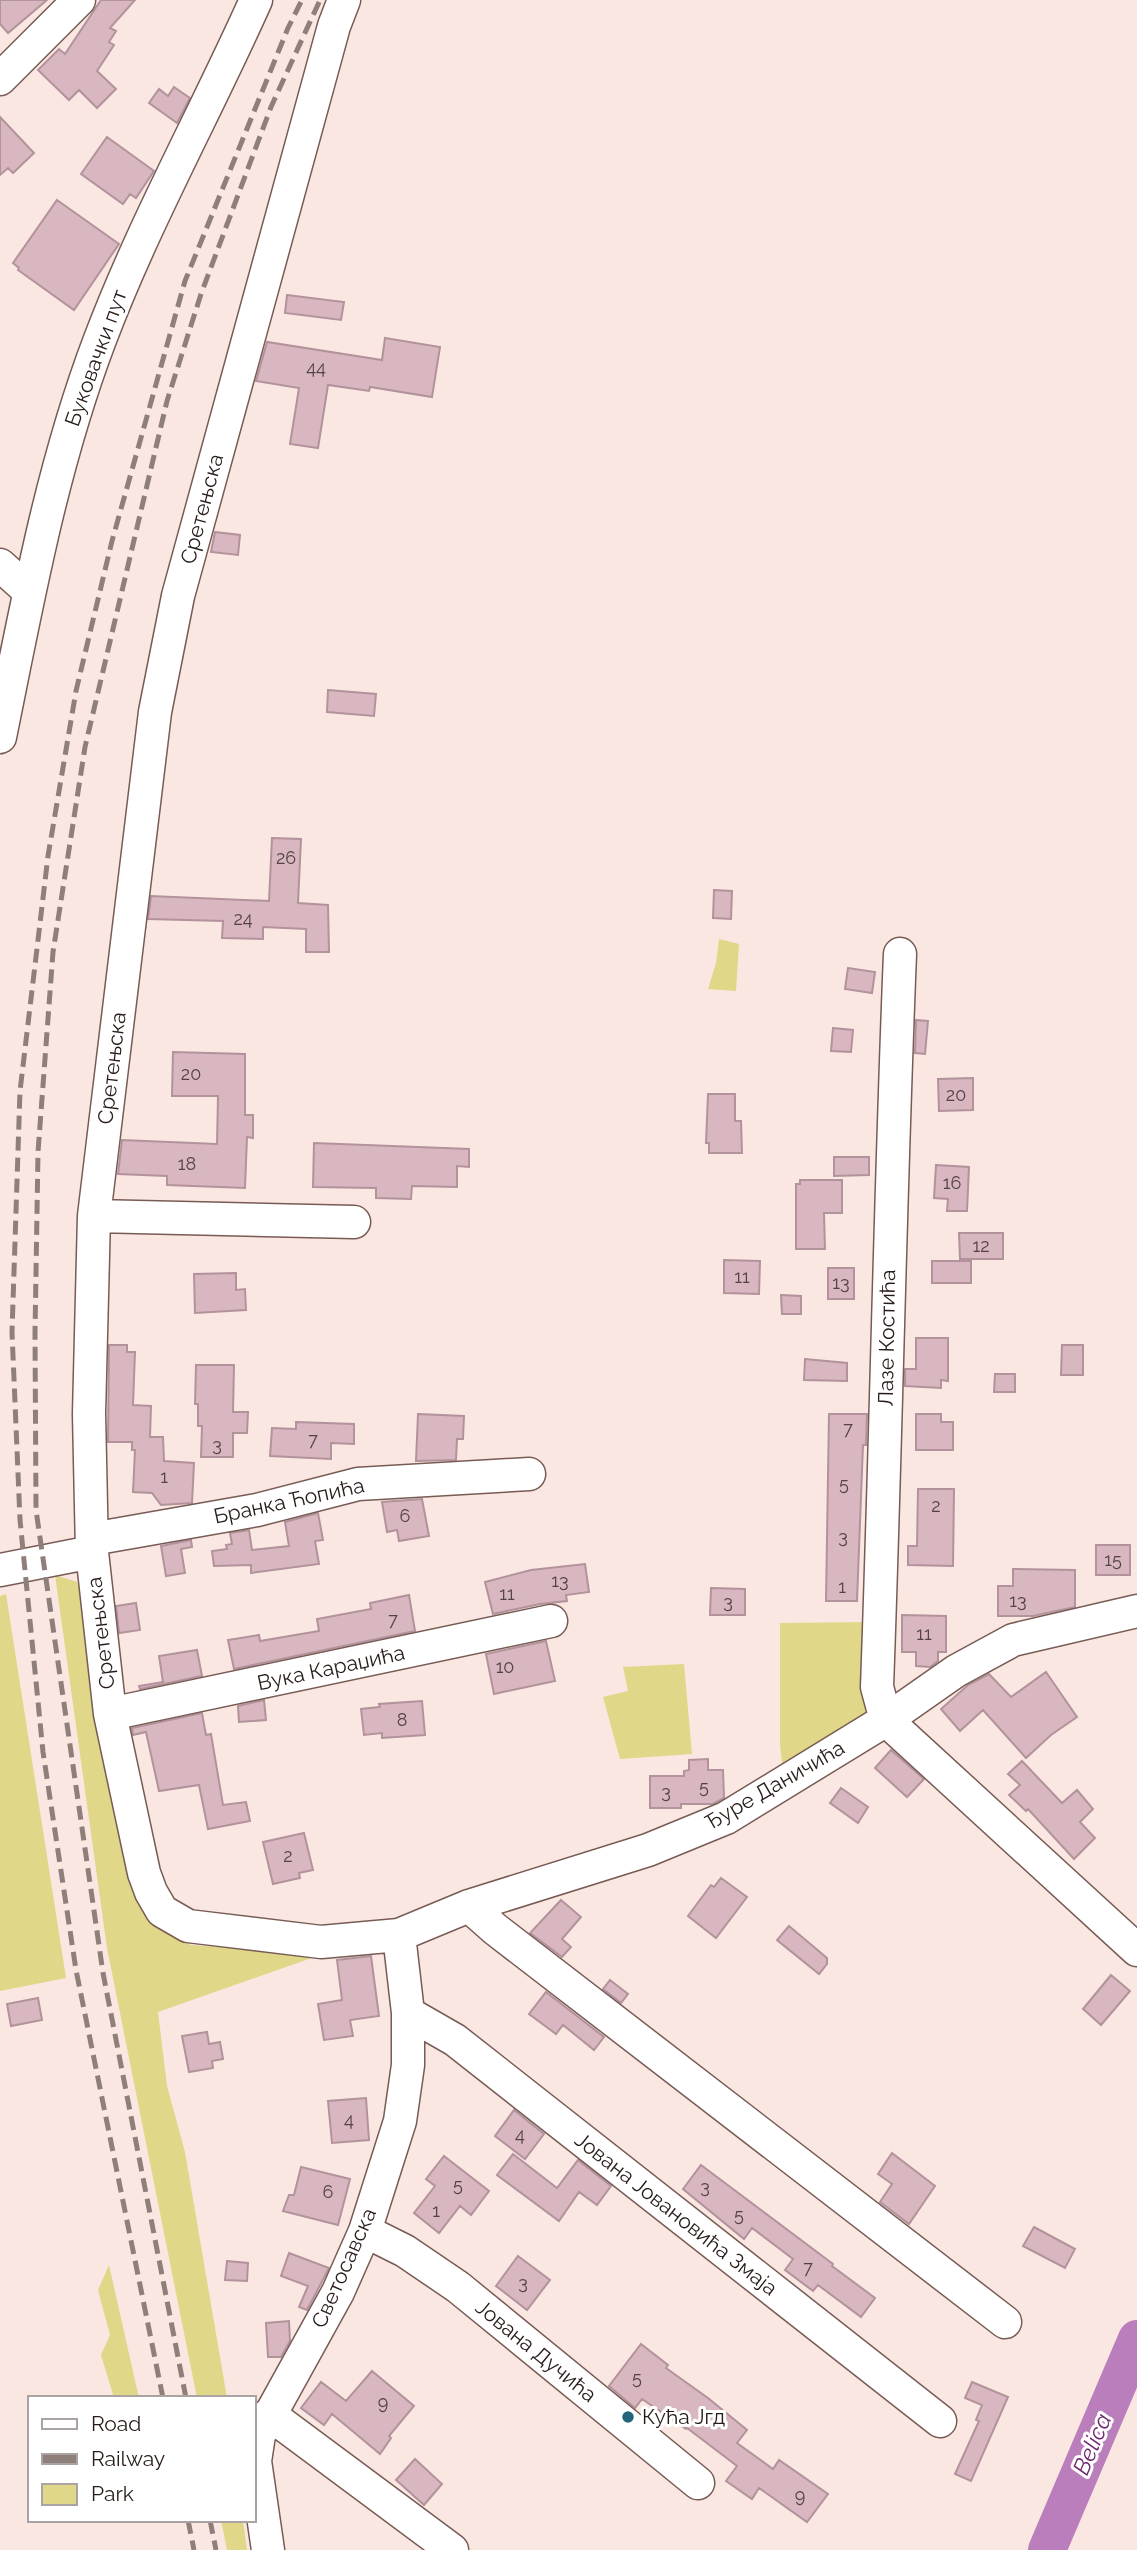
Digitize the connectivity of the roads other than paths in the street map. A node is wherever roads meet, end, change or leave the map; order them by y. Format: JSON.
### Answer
{"nodes":[{"id":1,"x":79,"y":0,"type":"edge"},
{"id":2,"x":256,"y":0,"type":"edge"},
{"id":3,"x":344,"y":0,"type":"edge"},
{"id":4,"x":0,"y":79,"type":"edge"},
{"id":5,"x":0,"y":565,"type":"edge"},
{"id":6,"x":29,"y":592,"type":"junction"},
{"id":7,"x":0,"y":737,"type":"edge"},
{"id":8,"x":900,"y":954,"type":"dead end"},
{"id":9,"x":94,"y":1216,"type":"junction"},
{"id":10,"x":354,"y":1222,"type":"dead end"},
{"id":11,"x":529,"y":1474,"type":"dead end"},
{"id":12,"x":92,"y":1545,"type":"junction"},
{"id":13,"x":0,"y":1570,"type":"edge"},
{"id":14,"x":1137,"y":1611,"type":"edge"},
{"id":15,"x":551,"y":1621,"type":"dead end"},
{"id":16,"x":110,"y":1714,"type":"junction"},
{"id":17,"x":886,"y":1720,"type":"junction"},
{"id":18,"x":469,"y":1906,"type":"junction"},
{"id":19,"x":399,"y":1935,"type":"junction"},
{"id":20,"x":1137,"y":1950,"type":"edge"},
{"id":21,"x":408,"y":2013,"type":"junction"},
{"id":22,"x":365,"y":2231,"type":"junction"},
{"id":23,"x":1005,"y":2322,"type":"dead end"},
{"id":24,"x":269,"y":2414,"type":"junction"},
{"id":25,"x":940,"y":2421,"type":"dead end"},
{"id":26,"x":256,"y":2454,"type":"edge"},
{"id":27,"x":256,"y":2468,"type":"edge"},
{"id":28,"x":698,"y":2483,"type":"dead end"},
{"id":29,"x":268,"y":2550,"type":"edge"},
{"id":30,"x":452,"y":2550,"type":"edge"}],
"edges":[{"from":1,"to":4,"type":"street"},
{"from":2,"to":6,"type":"street","name":"Буковачки пут"},
{"from":3,"to":9,"type":"street","name":"Сретењска"},
{"from":5,"to":6,"type":"street"},
{"from":6,"to":7,"type":"street","name":"Буковачки пут"},
{"from":8,"to":17,"type":"street","name":"Лазе Костића"},
{"from":9,"to":10,"type":"street"},
{"from":9,"to":12,"type":"street","name":"Сретењска"},
{"from":11,"to":12,"type":"street","name":"Бранка Ћопића"},
{"from":12,"to":13,"type":"street","name":"Бранка Ћопића"},
{"from":12,"to":16,"type":"street","name":"Сретењска"},
{"from":14,"to":17,"type":"street","name":"Ђуре Даничића"},
{"from":15,"to":16,"type":"street","name":"Вука Караџића"},
{"from":16,"to":19,"type":"street","name":"Сретењска"},
{"from":17,"to":18,"type":"street","name":"Ђуре Даничића"},
{"from":17,"to":20,"type":"street"},
{"from":18,"to":19,"type":"street","name":"Ђуре Даничића"},
{"from":18,"to":23,"type":"street"},
{"from":19,"to":21,"type":"street","name":"Светосавска"},
{"from":21,"to":22,"type":"street","name":"Светосавска"},
{"from":21,"to":25,"type":"street","name":"Јована Јовановића Змаја"},
{"from":22,"to":24,"type":"street","name":"Светосавска"},
{"from":22,"to":28,"type":"street","name":"Јована Дучића"},
{"from":24,"to":26,"type":"street","name":"Светосавска"},
{"from":24,"to":30,"type":"street"},
{"from":27,"to":29,"type":"street","name":"Светосавска"}]}
